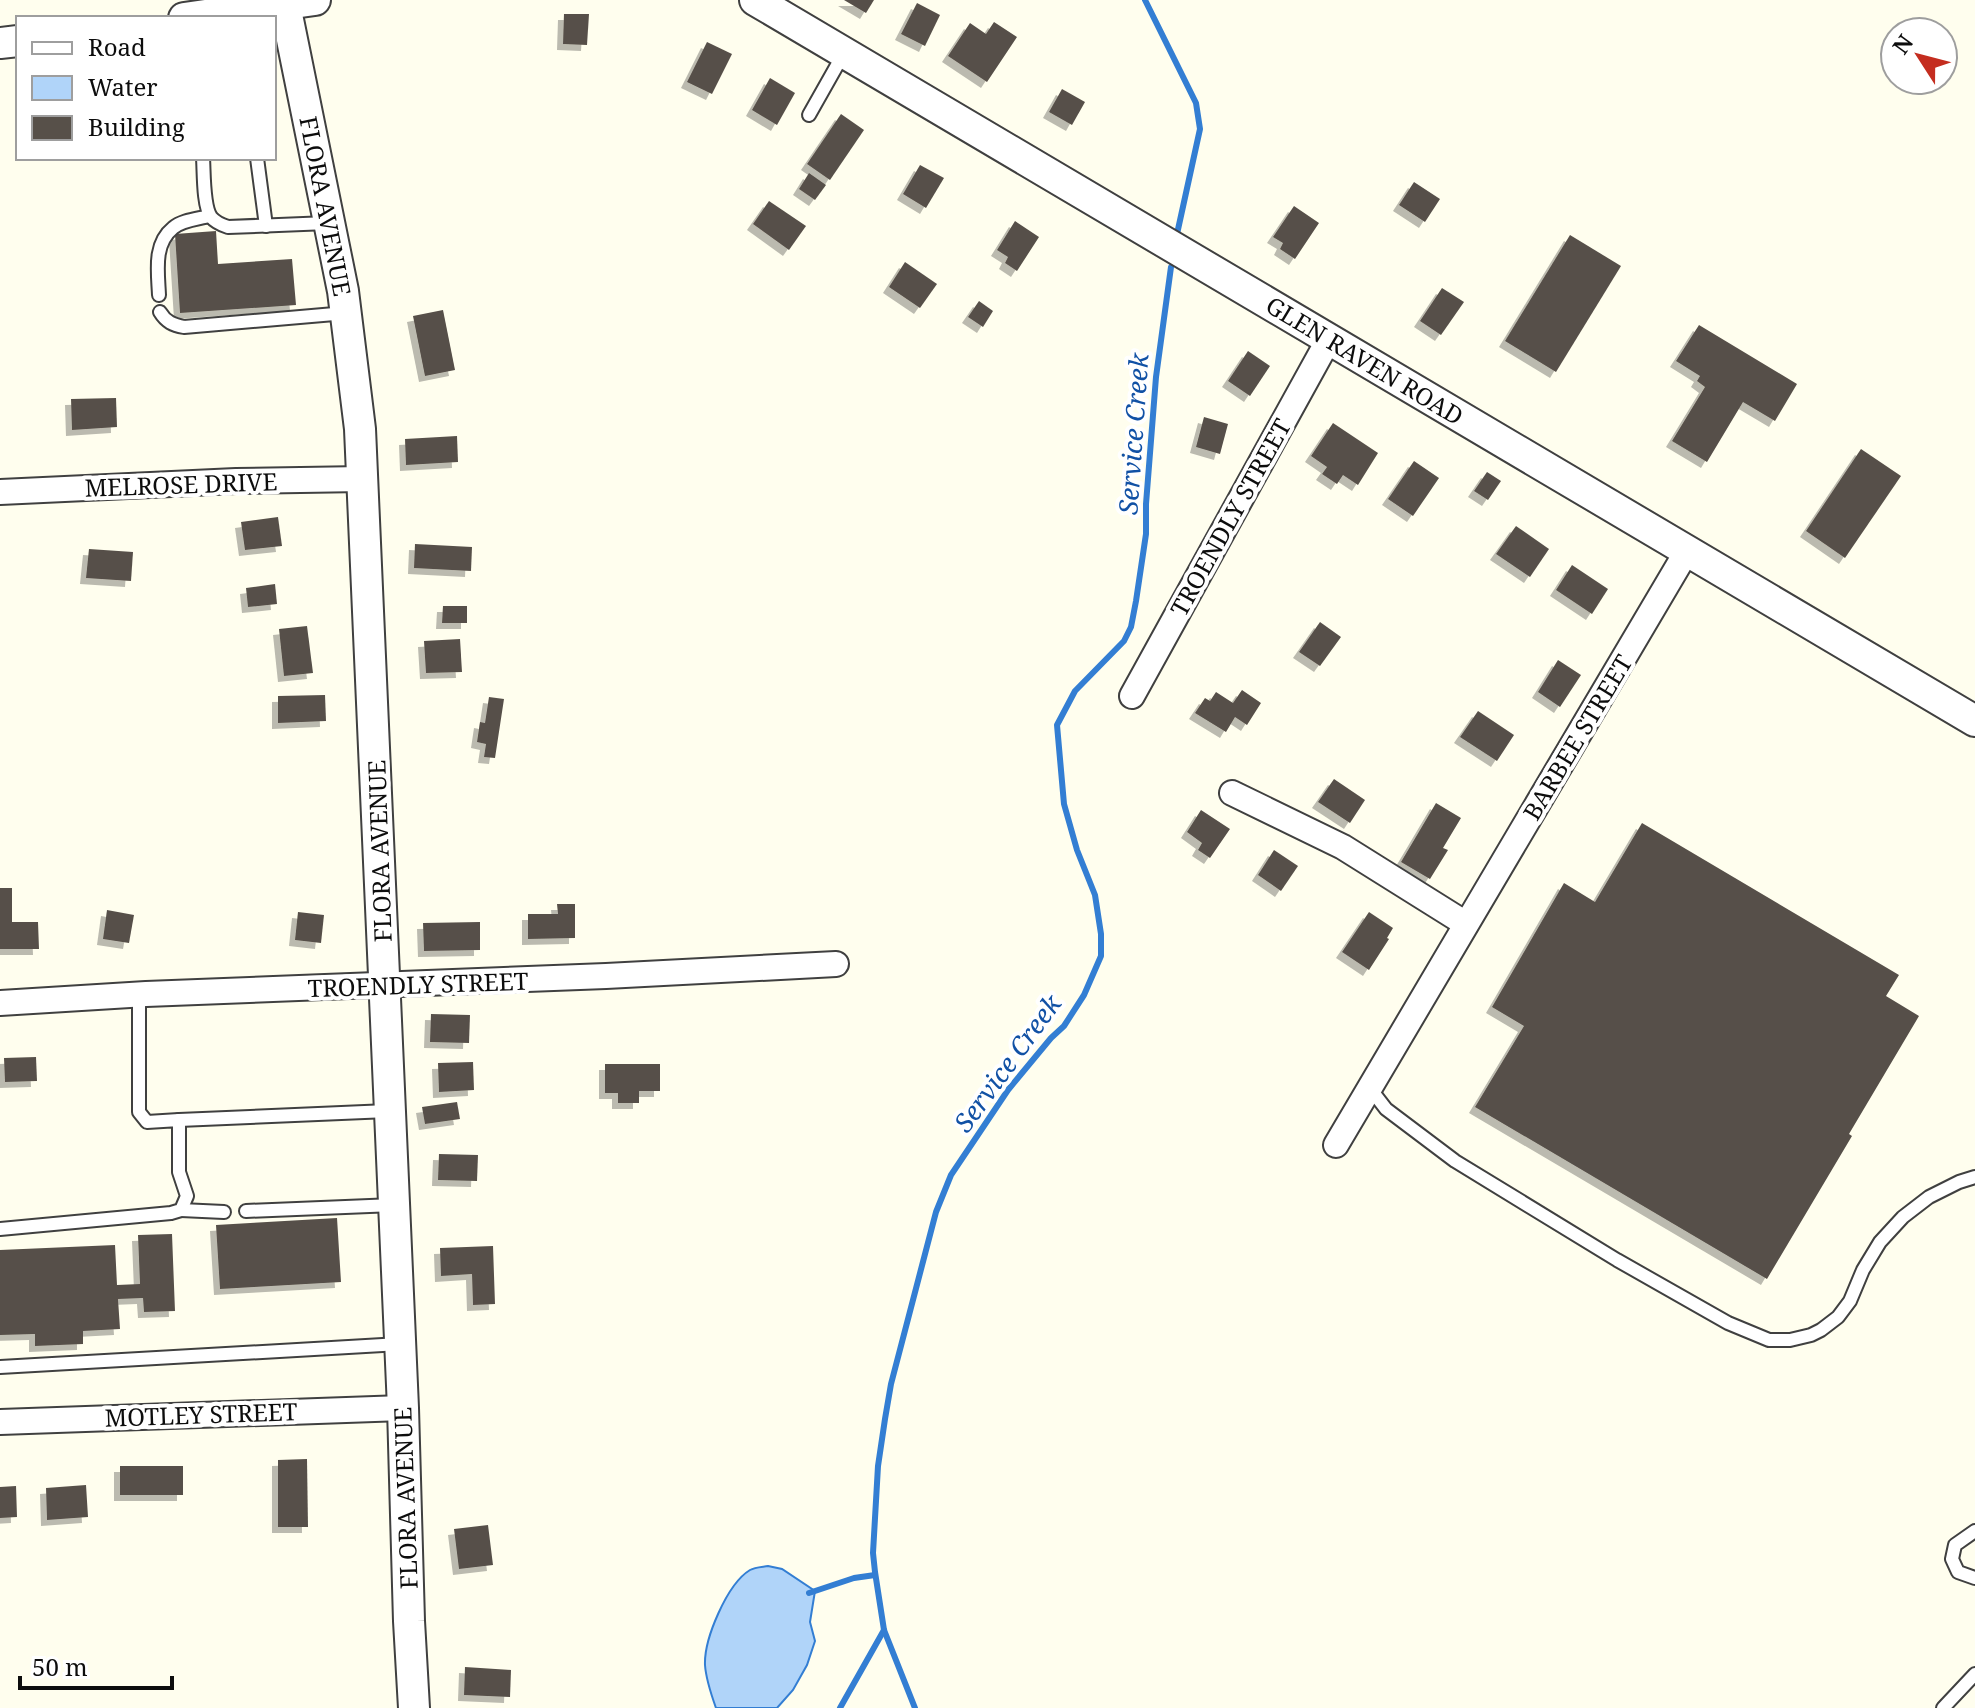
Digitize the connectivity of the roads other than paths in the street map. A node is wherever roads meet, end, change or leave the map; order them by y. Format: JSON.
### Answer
{"nodes":[{"id":1,"x":755,"y":0,"type":"edge"},
{"id":2,"x":295,"y":1,"type":"edge"},
{"id":3,"x":193,"y":14,"type":"edge"},
{"id":4,"x":844,"y":53,"type":"junction"},
{"id":5,"x":809,"y":115,"type":"dead end"},
{"id":6,"x":203,"y":160,"type":"edge"},
{"id":7,"x":257,"y":160,"type":"edge"},
{"id":8,"x":209,"y":216,"type":"junction"},
{"id":9,"x":331,"y":223,"type":"junction"},
{"id":10,"x":266,"y":226,"type":"junction"},
{"id":11,"x":159,"y":295,"type":"dead end"},
{"id":12,"x":160,"y":312,"type":"dead end"},
{"id":13,"x":346,"y":313,"type":"junction"},
{"id":14,"x":1329,"y":339,"type":"junction"},
{"id":15,"x":363,"y":479,"type":"junction"},
{"id":16,"x":0,"y":492,"type":"edge"},
{"id":17,"x":1687,"y":551,"type":"junction"},
{"id":18,"x":1132,"y":696,"type":"dead end"},
{"id":19,"x":1975,"y":721,"type":"edge"},
{"id":20,"x":1232,"y":793,"type":"dead end"},
{"id":21,"x":1466,"y":924,"type":"junction"},
{"id":22,"x":836,"y":964,"type":"dead end"},
{"id":23,"x":384,"y":986,"type":"junction"},
{"id":24,"x":139,"y":995,"type":"junction"},
{"id":25,"x":0,"y":1003,"type":"edge"},
{"id":26,"x":1369,"y":1087,"type":"junction"},
{"id":27,"x":390,"y":1111,"type":"junction"},
{"id":28,"x":179,"y":1120,"type":"junction"},
{"id":29,"x":1336,"y":1145,"type":"dead end"},
{"id":30,"x":1975,"y":1177,"type":"edge"},
{"id":31,"x":394,"y":1205,"type":"junction"},
{"id":32,"x":181,"y":1210,"type":"junction"},
{"id":33,"x":246,"y":1211,"type":"dead end"},
{"id":34,"x":224,"y":1212,"type":"dead end"},
{"id":35,"x":0,"y":1229,"type":"edge"},
{"id":36,"x":400,"y":1344,"type":"junction"},
{"id":37,"x":0,"y":1367,"type":"edge"},
{"id":38,"x":403,"y":1408,"type":"junction"},
{"id":39,"x":0,"y":1422,"type":"edge"},
{"id":40,"x":1975,"y":1531,"type":"edge"},
{"id":41,"x":1975,"y":1578,"type":"edge"},
{"id":42,"x":1975,"y":1674,"type":"edge"},
{"id":43,"x":414,"y":1708,"type":"edge"},
{"id":44,"x":1943,"y":1708,"type":"edge"}],
"edges":[{"from":1,"to":4,"type":"street","name":"GLEN RAVEN ROAD"},
{"from":2,"to":3,"type":"street"},
{"from":2,"to":9,"type":"street","name":"FLORA AVENUE"},
{"from":4,"to":5,"type":"lane"},
{"from":4,"to":14,"type":"street","name":"GLEN RAVEN ROAD"},
{"from":6,"to":8,"type":"lane"},
{"from":7,"to":10,"type":"lane"},
{"from":8,"to":10,"type":"lane"},
{"from":8,"to":11,"type":"lane"},
{"from":9,"to":10,"type":"lane"},
{"from":9,"to":13,"type":"street","name":"FLORA AVENUE"},
{"from":12,"to":13,"type":"lane"},
{"from":13,"to":15,"type":"street","name":"FLORA AVENUE"},
{"from":14,"to":17,"type":"street","name":"GLEN RAVEN ROAD"},
{"from":14,"to":18,"type":"street","name":"TROENDLY STREET"},
{"from":15,"to":16,"type":"street","name":"MELROSE DRIVE"},
{"from":15,"to":23,"type":"street","name":"FLORA AVENUE"},
{"from":17,"to":19,"type":"street","name":"GLEN RAVEN ROAD"},
{"from":17,"to":21,"type":"street","name":"BARBEE STREET"},
{"from":20,"to":21,"type":"street"},
{"from":21,"to":26,"type":"street","name":"BARBEE STREET"},
{"from":22,"to":23,"type":"street","name":"TROENDLY STREET"},
{"from":23,"to":24,"type":"street","name":"TROENDLY STREET"},
{"from":23,"to":27,"type":"street","name":"FLORA AVENUE"},
{"from":24,"to":25,"type":"street","name":"TROENDLY STREET"},
{"from":24,"to":28,"type":"lane"},
{"from":26,"to":29,"type":"street","name":"BARBEE STREET"},
{"from":26,"to":30,"type":"lane"},
{"from":27,"to":28,"type":"lane"},
{"from":27,"to":31,"type":"street","name":"FLORA AVENUE"},
{"from":28,"to":32,"type":"lane"},
{"from":31,"to":33,"type":"lane"},
{"from":31,"to":36,"type":"street","name":"FLORA AVENUE"},
{"from":32,"to":34,"type":"lane"},
{"from":32,"to":35,"type":"lane"},
{"from":36,"to":37,"type":"lane"},
{"from":36,"to":38,"type":"street","name":"FLORA AVENUE"},
{"from":38,"to":39,"type":"street","name":"MOTLEY STREET"},
{"from":38,"to":43,"type":"street","name":"FLORA AVENUE"},
{"from":40,"to":41,"type":"lane"},
{"from":42,"to":44,"type":"lane"}]}
